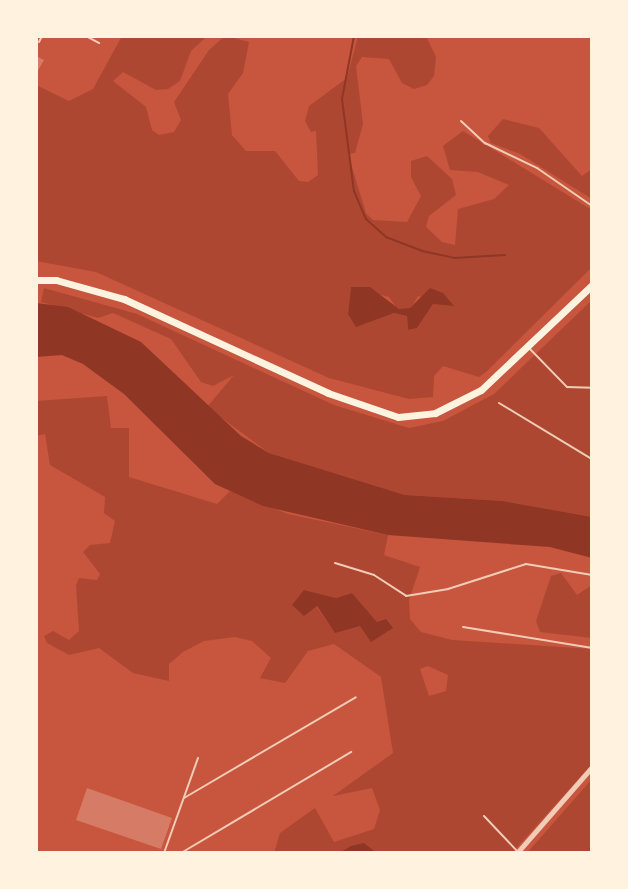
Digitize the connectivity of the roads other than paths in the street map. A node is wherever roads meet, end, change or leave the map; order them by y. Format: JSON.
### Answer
{"nodes":[{"id":1,"x":42,"y":36,"type":"edge"},
{"id":2,"x":86,"y":36,"type":"edge"},
{"id":3,"x":39,"y":42,"type":"dead end"},
{"id":4,"x":99,"y":43,"type":"dead end"},
{"id":5,"x":461,"y":121,"type":"dead end"},
{"id":6,"x":592,"y":206,"type":"edge"},
{"id":7,"x":36,"y":280,"type":"edge"},
{"id":8,"x":592,"y":285,"type":"edge"},
{"id":9,"x":528,"y":347,"type":"junction"},
{"id":10,"x":592,"y":388,"type":"edge"},
{"id":11,"x":499,"y":403,"type":"dead end"},
{"id":12,"x":592,"y":459,"type":"edge"},
{"id":13,"x":334,"y":563,"type":"dead end"},
{"id":14,"x":592,"y":575,"type":"edge"},
{"id":15,"x":463,"y":627,"type":"dead end"},
{"id":16,"x":592,"y":648,"type":"edge"},
{"id":17,"x":356,"y":697,"type":"dead end"},
{"id":18,"x":351,"y":752,"type":"dead end"},
{"id":19,"x":198,"y":758,"type":"dead end"},
{"id":20,"x":592,"y":767,"type":"edge"},
{"id":21,"x":184,"y":798,"type":"junction"},
{"id":22,"x":484,"y":816,"type":"dead end"},
{"id":23,"x":164,"y":853,"type":"edge"},
{"id":24,"x":181,"y":853,"type":"edge"},
{"id":25,"x":518,"y":853,"type":"edge"}],
"edges":[{"from":1,"to":3,"type":"lane"},
{"from":2,"to":4,"type":"lane"},
{"from":5,"to":6,"type":"lane"},
{"from":7,"to":9,"type":"main road"},
{"from":8,"to":9,"type":"main road"},
{"from":9,"to":10,"type":"lane"},
{"from":11,"to":12,"type":"lane"},
{"from":13,"to":14,"type":"lane"},
{"from":15,"to":16,"type":"lane"},
{"from":17,"to":21,"type":"lane"},
{"from":18,"to":24,"type":"lane"},
{"from":19,"to":21,"type":"lane"},
{"from":20,"to":25,"type":"street"},
{"from":21,"to":23,"type":"lane"},
{"from":22,"to":25,"type":"lane"}]}
